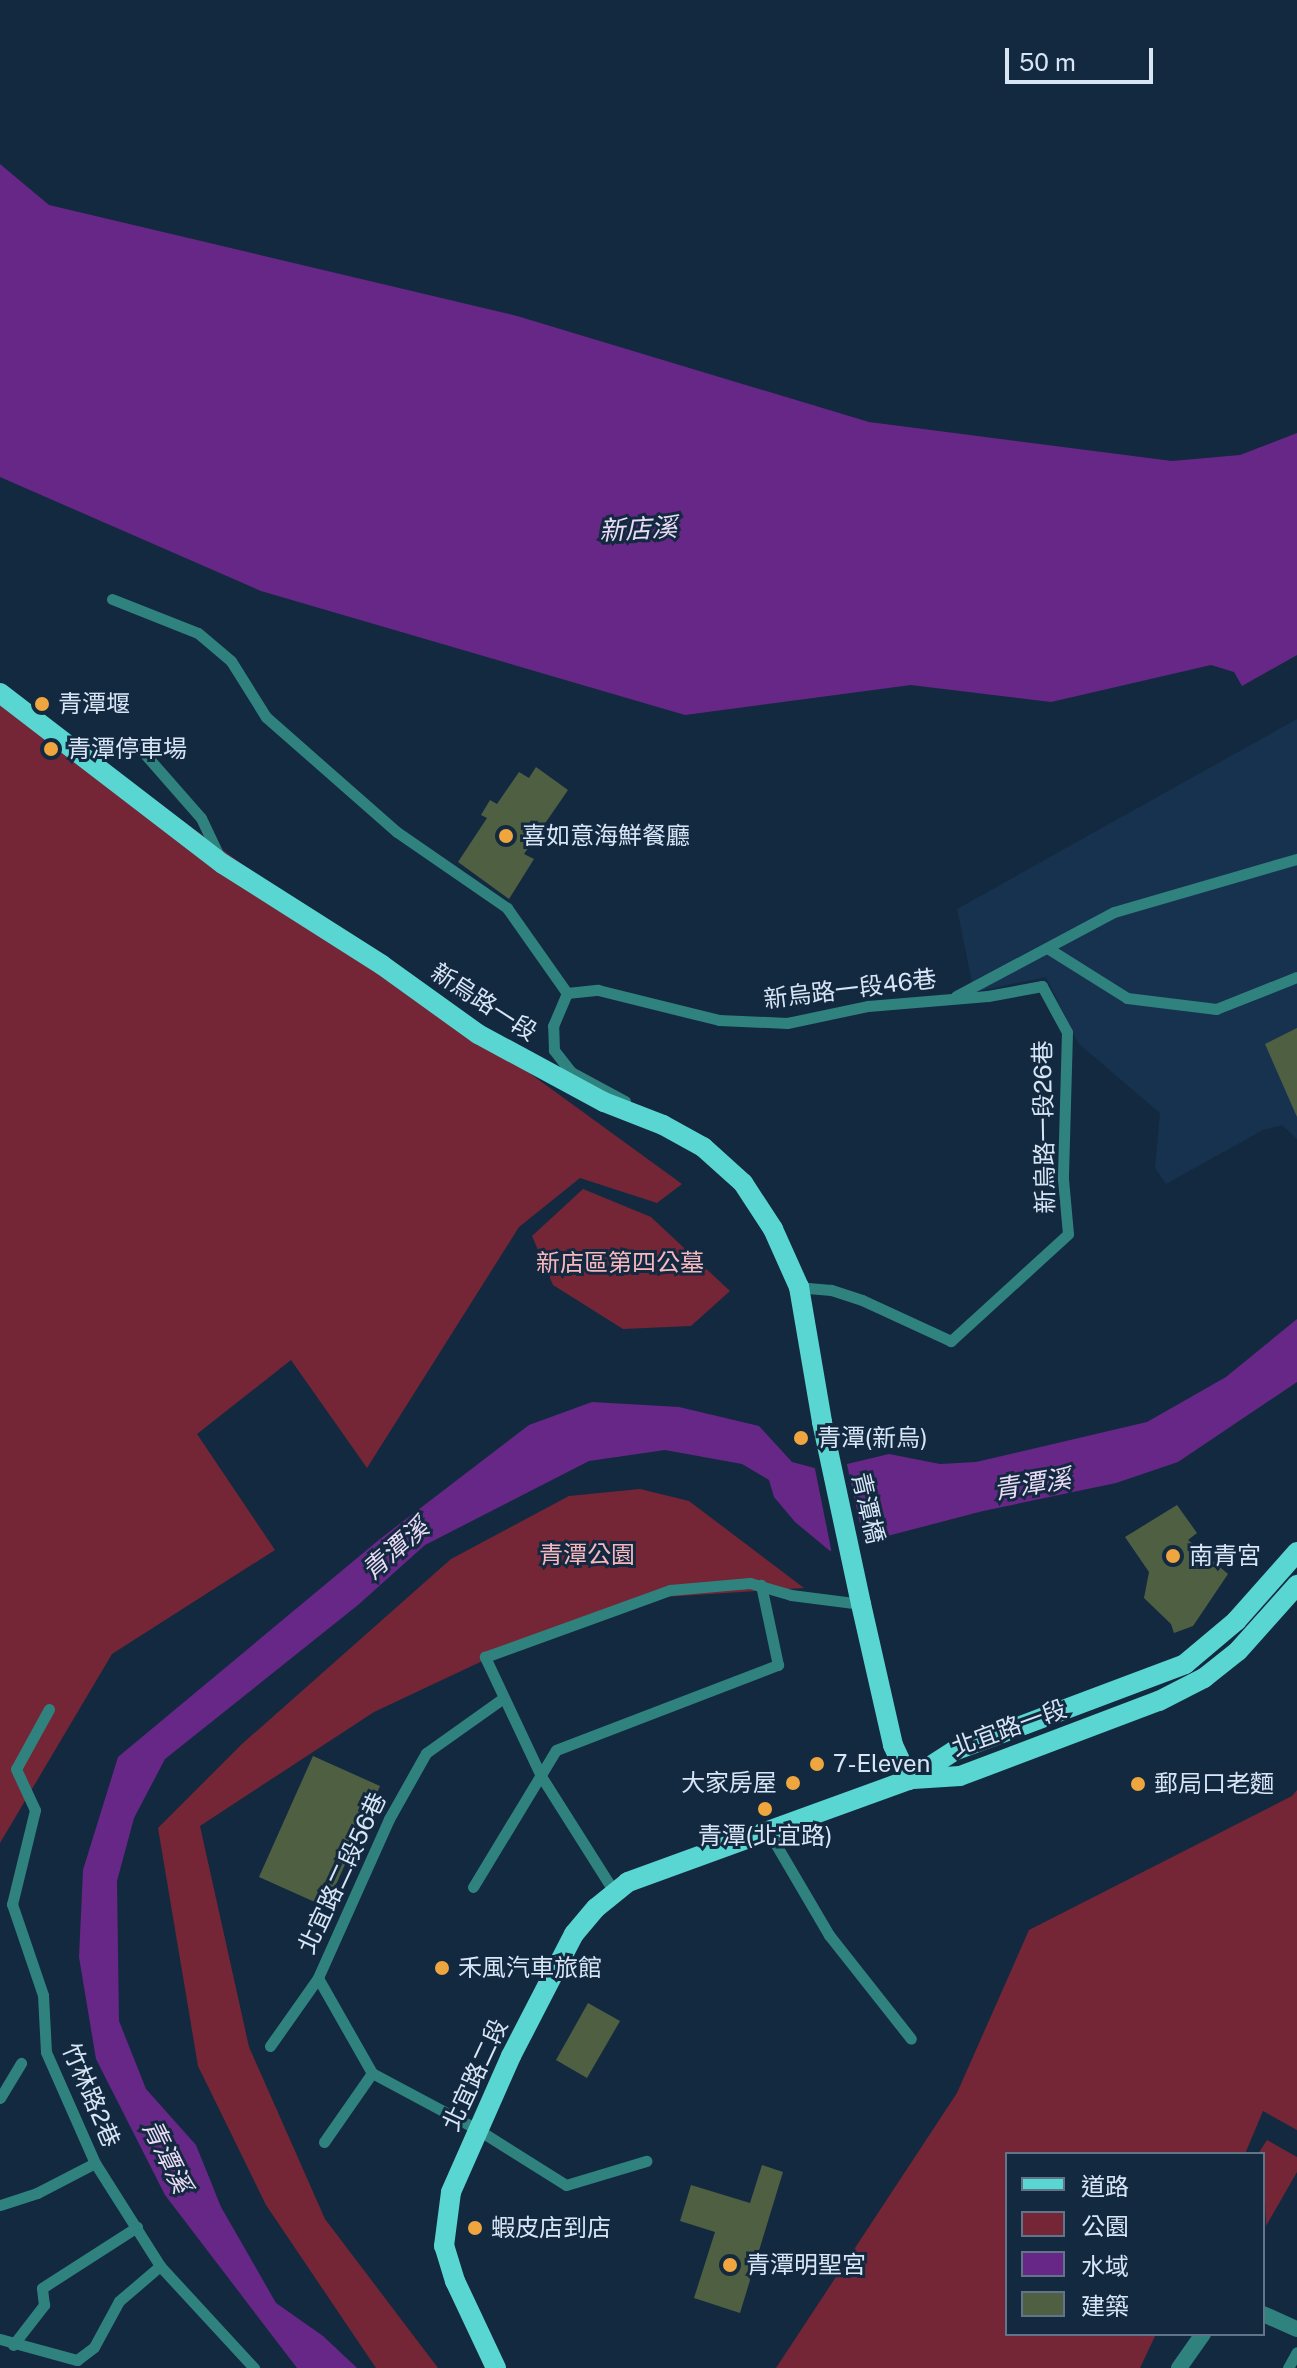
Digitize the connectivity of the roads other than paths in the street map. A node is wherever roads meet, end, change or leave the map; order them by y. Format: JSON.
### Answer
{"nodes":[{"id":1,"x":112,"y":599,"type":"dead end"},
{"id":2,"x":0,"y":693,"type":"edge"},
{"id":3,"x":137,"y":745,"type":"dead end"},
{"id":4,"x":1297,"y":859,"type":"edge"},
{"id":5,"x":223,"y":864,"type":"junction"},
{"id":6,"x":1049,"y":949,"type":"junction"},
{"id":7,"x":1297,"y":977,"type":"edge"},
{"id":8,"x":567,"y":993,"type":"junction"},
{"id":9,"x":952,"y":998,"type":"junction"},
{"id":10,"x":663,"y":1125,"type":"junction"},
{"id":11,"x":799,"y":1287,"type":"junction"},
{"id":12,"x":822,"y":1422,"type":"joint"},
{"id":13,"x":1297,"y":1552,"type":"edge"},
{"id":14,"x":761,"y":1585,"type":"junction"},
{"id":15,"x":1297,"y":1585,"type":"edge"},
{"id":16,"x":861,"y":1604,"type":"junction"},
{"id":17,"x":502,"y":1699,"type":"junction"},
{"id":18,"x":49,"y":1709,"type":"dead end"},
{"id":19,"x":541,"y":1776,"type":"junction"},
{"id":20,"x":909,"y":1780,"type":"junction"},
{"id":21,"x":768,"y":1831,"type":"junction"},
{"id":22,"x":473,"y":1887,"type":"dead end"},
{"id":23,"x":613,"y":1890,"type":"junction"},
{"id":24,"x":318,"y":1978,"type":"junction"},
{"id":25,"x":911,"y":2039,"type":"dead end"},
{"id":26,"x":270,"y":2046,"type":"dead end"},
{"id":27,"x":21,"y":2063,"type":"dead end"},
{"id":28,"x":372,"y":2073,"type":"junction"},
{"id":29,"x":0,"y":2098,"type":"edge"},
{"id":30,"x":477,"y":2129,"type":"junction"},
{"id":31,"x":324,"y":2142,"type":"dead end"},
{"id":32,"x":646,"y":2161,"type":"dead end"},
{"id":33,"x":95,"y":2163,"type":"junction"},
{"id":34,"x":0,"y":2205,"type":"edge"},
{"id":35,"x":137,"y":2227,"type":"junction"},
{"id":36,"x":160,"y":2266,"type":"junction"},
{"id":37,"x":1265,"y":2315,"type":"edge"},
{"id":38,"x":1297,"y":2329,"type":"edge"},
{"id":39,"x":1202,"y":2336,"type":"edge"},
{"id":40,"x":0,"y":2339,"type":"edge"},
{"id":41,"x":13,"y":2345,"type":"junction"},
{"id":42,"x":1297,"y":2352,"type":"edge"},
{"id":43,"x":254,"y":2368,"type":"edge"},
{"id":44,"x":496,"y":2368,"type":"edge"},
{"id":45,"x":1179,"y":2368,"type":"edge"},
{"id":46,"x":1288,"y":2368,"type":"edge"}],
"edges":[{"from":1,"to":8,"type":"lane"},
{"from":2,"to":5,"type":"main road","name":"新烏路一段"},
{"from":3,"to":5,"type":"lane"},
{"from":4,"to":6,"type":"lane"},
{"from":5,"to":10,"type":"main road","name":"新烏路一段"},
{"from":6,"to":7,"type":"lane"},
{"from":6,"to":9,"type":"lane"},
{"from":8,"to":9,"type":"lane","name":"新烏路一段46巷"},
{"from":8,"to":10,"type":"lane"},
{"from":9,"to":11,"type":"lane","name":"新烏路一段26巷"},
{"from":10,"to":11,"type":"main road","name":"新烏路一段"},
{"from":11,"to":12,"type":"main road","name":"新烏路一段"},
{"from":12,"to":16,"type":"main road","name":"青潭橋"},
{"from":13,"to":20,"type":"main road","name":"北宜路一段"},
{"from":14,"to":16,"type":"lane"},
{"from":14,"to":17,"type":"lane"},
{"from":14,"to":19,"type":"lane"},
{"from":15,"to":20,"type":"main road","name":"北宜路一段"},
{"from":16,"to":20,"type":"main road"},
{"from":17,"to":19,"type":"lane"},
{"from":17,"to":24,"type":"lane","name":"北宜路二段56巷"},
{"from":18,"to":33,"type":"lane","name":"竹林路2巷"},
{"from":19,"to":22,"type":"lane"},
{"from":19,"to":23,"type":"lane"},
{"from":20,"to":21,"type":"main road","name":"北宜路二段"},
{"from":21,"to":23,"type":"main road","name":"北宜路二段"},
{"from":21,"to":25,"type":"lane"},
{"from":23,"to":30,"type":"main road","name":"北宜路二段"},
{"from":24,"to":26,"type":"lane"},
{"from":24,"to":28,"type":"lane","name":"北宜路二段56巷"},
{"from":27,"to":29,"type":"lane"},
{"from":28,"to":30,"type":"lane"},
{"from":28,"to":31,"type":"lane"},
{"from":30,"to":32,"type":"lane"},
{"from":30,"to":44,"type":"main road","name":"北宜路二段"},
{"from":33,"to":34,"type":"lane"},
{"from":33,"to":35,"type":"lane","name":"竹林路2巷"},
{"from":35,"to":36,"type":"lane","name":"竹林路2巷"},
{"from":35,"to":41,"type":"lane"},
{"from":36,"to":41,"type":"lane"},
{"from":36,"to":43,"type":"lane","name":"竹林路2巷"},
{"from":37,"to":38,"type":"street"},
{"from":39,"to":45,"type":"street"},
{"from":40,"to":41,"type":"lane"},
{"from":42,"to":46,"type":"lane"}]}
